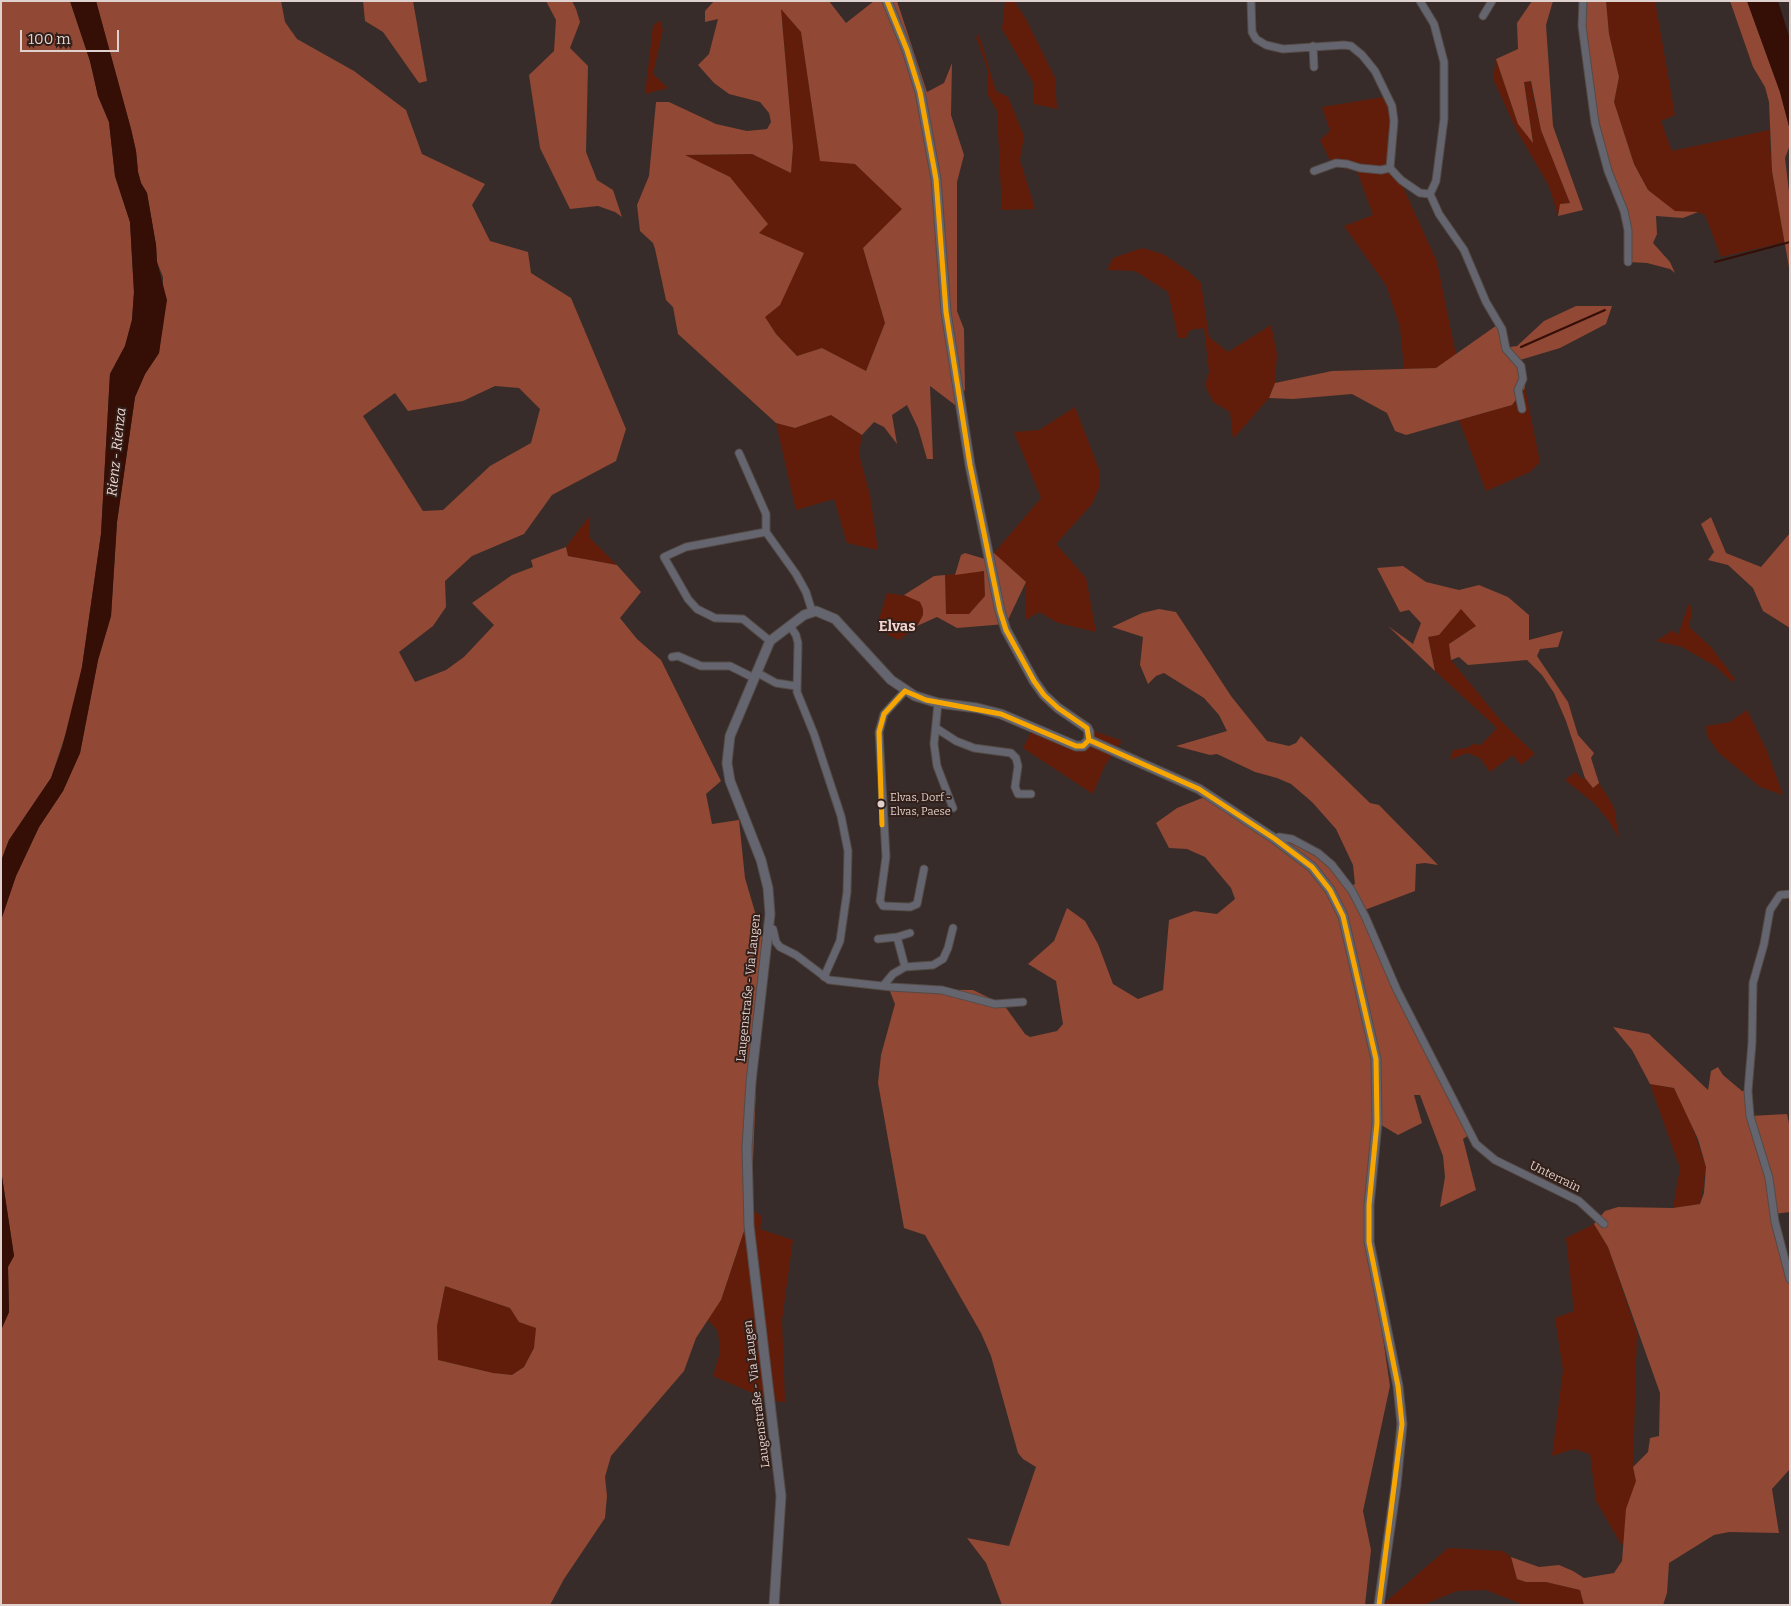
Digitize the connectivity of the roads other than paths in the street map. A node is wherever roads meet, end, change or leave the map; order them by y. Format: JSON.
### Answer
{"nodes":[{"id":1,"x":1251,"y":1,"type":"edge"},
{"id":2,"x":1420,"y":1,"type":"edge"},
{"id":3,"x":1492,"y":1,"type":"edge"},
{"id":4,"x":1583,"y":1,"type":"edge"},
{"id":5,"x":888,"y":3,"type":"edge"},
{"id":6,"x":1483,"y":16,"type":"dead end"},
{"id":7,"x":1312,"y":46,"type":"junction"},
{"id":8,"x":1314,"y":67,"type":"dead end"},
{"id":9,"x":1390,"y":168,"type":"junction"},
{"id":10,"x":1314,"y":172,"type":"dead end"},
{"id":11,"x":1430,"y":194,"type":"junction"},
{"id":12,"x":1628,"y":262,"type":"dead end"},
{"id":13,"x":1522,"y":409,"type":"dead end"},
{"id":14,"x":739,"y":453,"type":"dead end"},
{"id":15,"x":766,"y":532,"type":"junction"},
{"id":16,"x":812,"y":611,"type":"junction"},
{"id":17,"x":790,"y":626,"type":"junction"},
{"id":18,"x":770,"y":641,"type":"junction"},
{"id":19,"x":672,"y":657,"type":"dead end"},
{"id":20,"x":755,"y":675,"type":"junction"},
{"id":21,"x":796,"y":686,"type":"junction"},
{"id":22,"x":904,"y":691,"type":"junction"},
{"id":23,"x":938,"y":703,"type":"junction"},
{"id":24,"x":936,"y":728,"type":"junction"},
{"id":25,"x":1089,"y":740,"type":"junction"},
{"id":26,"x":1031,"y":794,"type":"dead end"},
{"id":27,"x":953,"y":808,"type":"dead end"},
{"id":28,"x":1275,"y":839,"type":"junction"},
{"id":29,"x":924,"y":869,"type":"dead end"},
{"id":30,"x":1790,"y":894,"type":"edge"},
{"id":31,"x":769,"y":928,"type":"junction"},
{"id":32,"x":953,"y":928,"type":"dead end"},
{"id":33,"x":910,"y":933,"type":"dead end"},
{"id":34,"x":896,"y":937,"type":"junction"},
{"id":35,"x":878,"y":939,"type":"dead end"},
{"id":36,"x":780,"y":948,"type":"junction"},
{"id":37,"x":767,"y":950,"type":"junction"},
{"id":38,"x":905,"y":967,"type":"junction"},
{"id":39,"x":824,"y":977,"type":"junction"},
{"id":40,"x":883,"y":986,"type":"junction"},
{"id":41,"x":1024,"y":1002,"type":"dead end"},
{"id":42,"x":1604,"y":1224,"type":"dead end"},
{"id":43,"x":1790,"y":1280,"type":"edge"},
{"id":44,"x":774,"y":1605,"type":"edge"},
{"id":45,"x":1379,"y":1605,"type":"edge"}],
"edges":[{"from":1,"to":7,"type":"street"},
{"from":2,"to":11,"type":"street"},
{"from":3,"to":6,"type":"street"},
{"from":4,"to":12,"type":"street"},
{"from":5,"to":25,"type":"street"},
{"from":7,"to":8,"type":"street"},
{"from":7,"to":9,"type":"street"},
{"from":9,"to":10,"type":"street"},
{"from":9,"to":11,"type":"street"},
{"from":11,"to":13,"type":"street"},
{"from":14,"to":15,"type":"street"},
{"from":15,"to":16,"type":"street"},
{"from":15,"to":18,"type":"street"},
{"from":16,"to":17,"type":"street","name":"Laugenstraße - Via Laugen"},
{"from":16,"to":22,"type":"street"},
{"from":17,"to":18,"type":"street","name":"Laugenstraße - Via Laugen"},
{"from":17,"to":21,"type":"street"},
{"from":18,"to":20,"type":"street","name":"Laugenstraße - Via Laugen"},
{"from":19,"to":20,"type":"street"},
{"from":20,"to":21,"type":"street"},
{"from":20,"to":31,"type":"street","name":"Laugenstraße - Via Laugen"},
{"from":21,"to":39,"type":"street"},
{"from":22,"to":23,"type":"street"},
{"from":22,"to":29,"type":"street"},
{"from":23,"to":24,"type":"street"},
{"from":23,"to":25,"type":"street"},
{"from":24,"to":26,"type":"street"},
{"from":24,"to":27,"type":"street"},
{"from":25,"to":28,"type":"street"},
{"from":28,"to":42,"type":"street","name":"Unterrain"},
{"from":28,"to":45,"type":"street"},
{"from":30,"to":43,"type":"street"},
{"from":31,"to":36,"type":"street"},
{"from":31,"to":37,"type":"street","name":"Laugenstraße - Via Laugen"},
{"from":32,"to":38,"type":"street"},
{"from":33,"to":34,"type":"street"},
{"from":34,"to":35,"type":"street"},
{"from":34,"to":38,"type":"street"},
{"from":36,"to":37,"type":"street"},
{"from":36,"to":39,"type":"street"},
{"from":37,"to":44,"type":"street","name":"Laugenstraße - Via Laugen"},
{"from":38,"to":40,"type":"street"},
{"from":39,"to":40,"type":"street"},
{"from":40,"to":41,"type":"street"}]}
